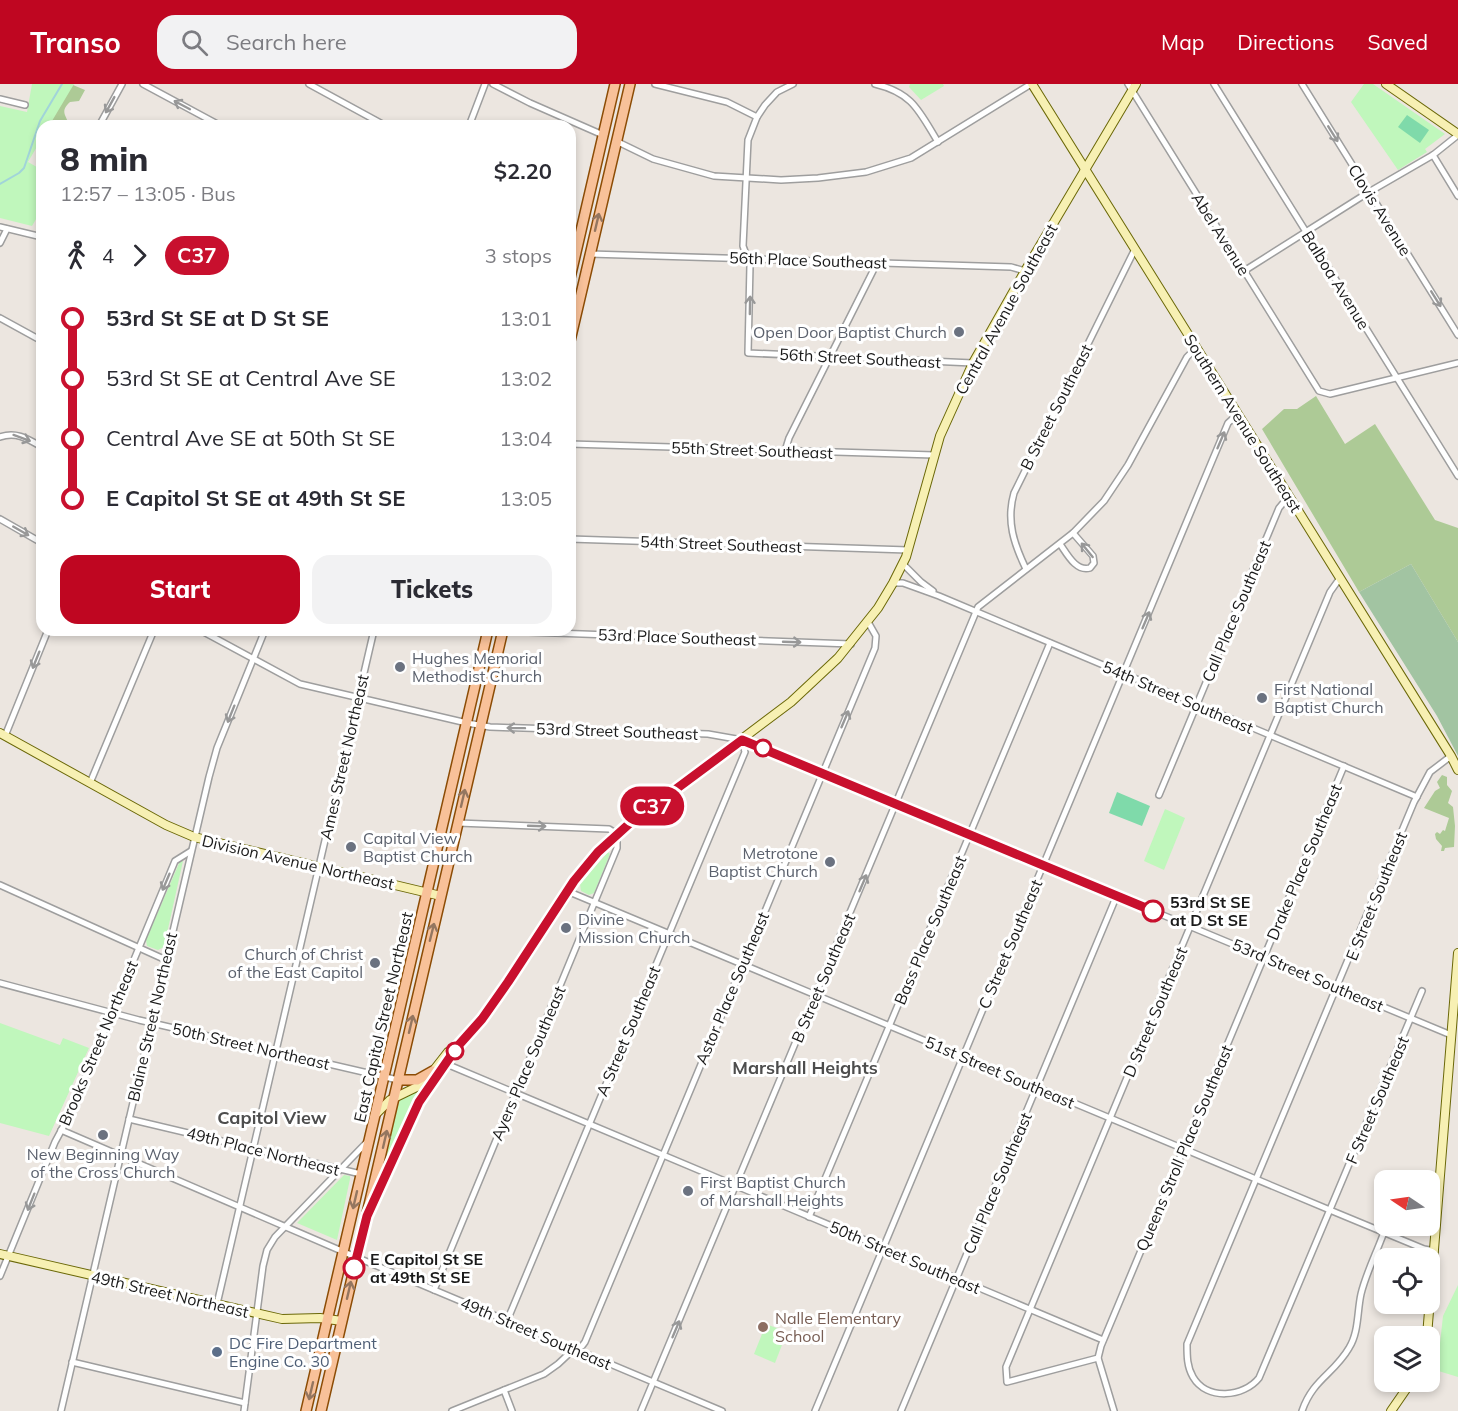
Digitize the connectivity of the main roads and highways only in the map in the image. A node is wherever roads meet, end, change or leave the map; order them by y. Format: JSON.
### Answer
{"nodes":[{"id":1,"x":615,"y":84,"type":"edge"},
{"id":2,"x":630,"y":84,"type":"edge"},
{"id":3,"x":1032,"y":84,"type":"edge"},
{"id":4,"x":1386,"y":84,"type":"edge"},
{"id":5,"x":1132,"y":86,"type":"edge"},
{"id":6,"x":1458,"y":135,"type":"edge"},
{"id":7,"x":1086,"y":168,"type":"junction"},
{"id":8,"x":576,"y":252,"type":"edge"},
{"id":9,"x":576,"y":315,"type":"edge"},
{"id":10,"x":487,"y":636,"type":"edge"},
{"id":11,"x":501,"y":636,"type":"edge"},
{"id":12,"x":2,"y":735,"type":"edge"},
{"id":13,"x":1458,"y":770,"type":"edge"},
{"id":14,"x":427,"y":892,"type":"junction"},
{"id":15,"x":441,"y":896,"type":"junction"},
{"id":16,"x":1458,"y":952,"type":"edge"},
{"id":17,"x":444,"y":1063,"type":"junction"},
{"id":18,"x":433,"y":1071,"type":"junction"},
{"id":19,"x":398,"y":1080,"type":"junction"},
{"id":20,"x":394,"y":1098,"type":"junction"},
{"id":21,"x":375,"y":1116,"type":"junction"},
{"id":22,"x":367,"y":1216,"type":"junction"},
{"id":23,"x":4,"y":1255,"type":"edge"},
{"id":24,"x":350,"y":1255,"type":"junction"},
{"id":25,"x":328,"y":1319,"type":"junction"},
{"id":26,"x":342,"y":1322,"type":"junction"},
{"id":27,"x":1428,"y":1326,"type":"edge"},
{"id":28,"x":1404,"y":1392,"type":"edge"},
{"id":29,"x":306,"y":1411,"type":"edge"},
{"id":30,"x":321,"y":1411,"type":"edge"},
{"id":31,"x":1391,"y":1411,"type":"edge"}],
"edges":[{"from":1,"to":8,"type":"main road"},
{"from":9,"to":2,"type":"main road","one_way":true},
{"from":3,"to":7,"type":"main road","name":"Southern Avenue Southeast"},
{"from":4,"to":6,"type":"main road"},
{"from":5,"to":7,"type":"main road","name":"Central Avenue Southeast"},
{"from":7,"to":13,"type":"main road","name":"Southern Avenue Southeast"},
{"from":7,"to":17,"type":"main road","name":"Central Avenue Southeast"},
{"from":10,"to":14,"type":"main road","name":"East Capitol Street Northeast"},
{"from":15,"to":11,"type":"main road","one_way":true},
{"from":12,"to":14,"type":"main road","name":"Division Avenue Northeast"},
{"from":14,"to":15,"type":"main road","name":"Division Avenue Northeast"},
{"from":14,"to":21,"type":"main road","name":"East Capitol Street Northeast"},
{"from":19,"to":15,"type":"main road","one_way":true},
{"from":16,"to":27,"type":"main road"},
{"from":17,"to":18,"type":"main road"},
{"from":17,"to":22,"type":"main road","name":"Central Avenue Southeast"},
{"from":18,"to":19,"type":"main road"},
{"from":18,"to":20,"type":"main road"},
{"from":19,"to":20,"type":"main road"},
{"from":20,"to":21,"type":"main road"},
{"from":22,"to":20,"type":"main road","one_way":true},
{"from":21,"to":24,"type":"main road","name":"East Capitol Street Northeast","one_way":true},
{"from":22,"to":24,"type":"main road"},
{"from":23,"to":25,"type":"main road","name":"49th Street Northeast"},
{"from":24,"to":25,"type":"main road","name":"East Capitol Street Northeast"},
{"from":26,"to":24,"type":"main road","one_way":true},
{"from":25,"to":26,"type":"main road","name":"49th Street Northeast"},
{"from":25,"to":29,"type":"main road","name":"East Capitol Street Northeast","one_way":true},
{"from":26,"to":30,"type":"main road"},
{"from":28,"to":31,"type":"main road"}]}
